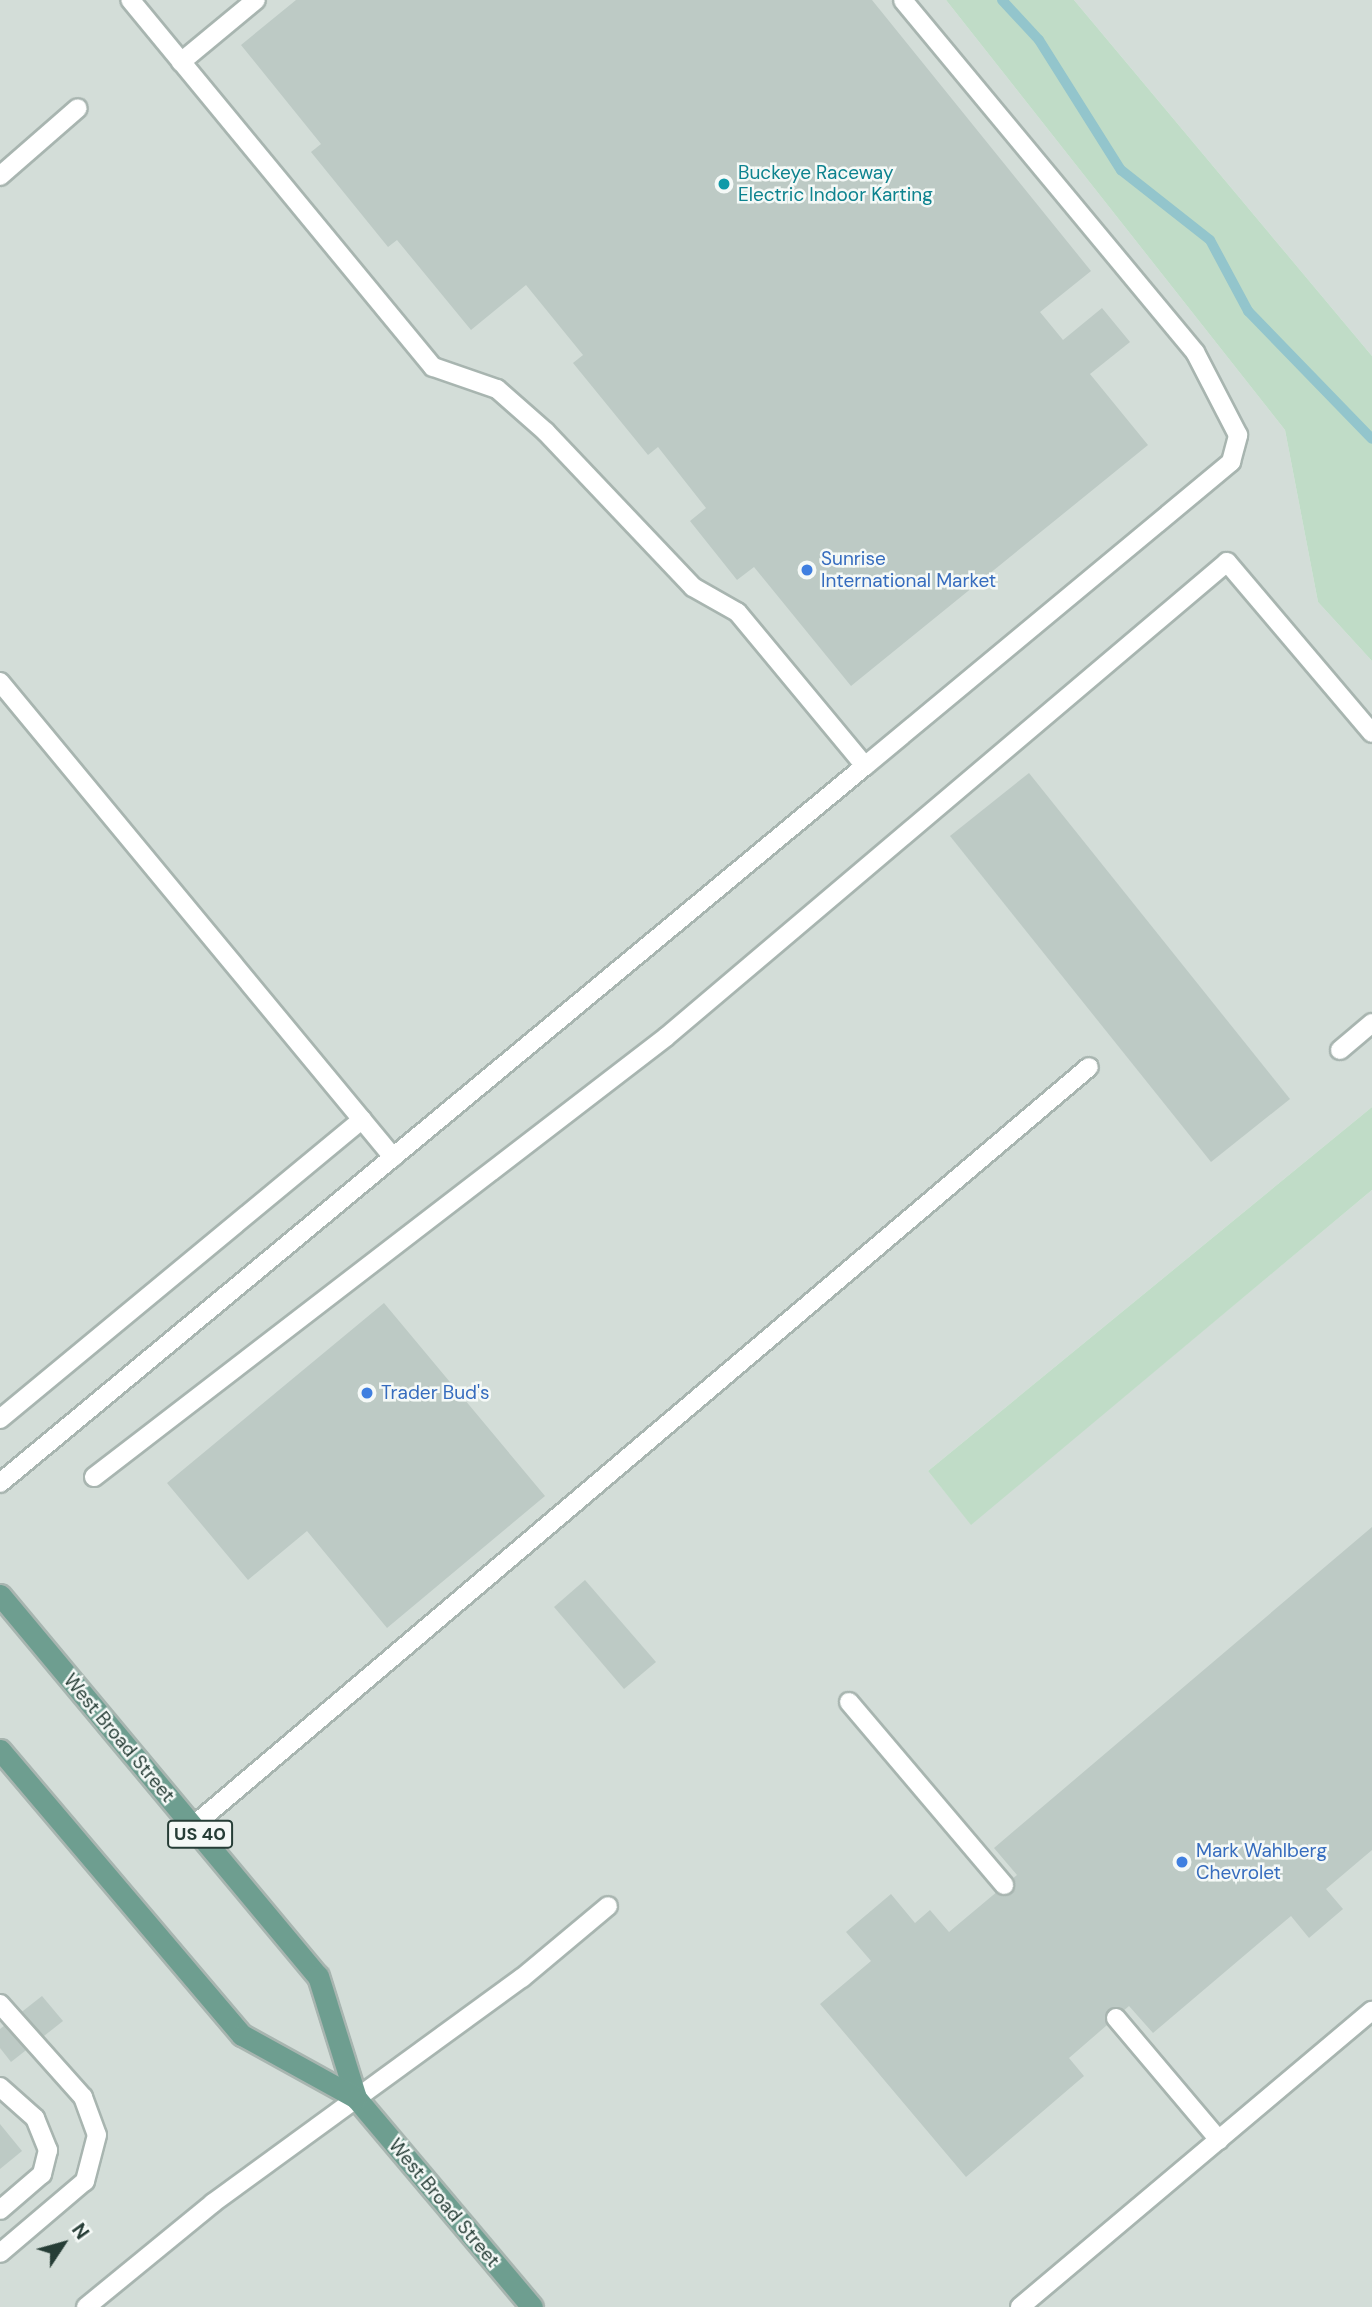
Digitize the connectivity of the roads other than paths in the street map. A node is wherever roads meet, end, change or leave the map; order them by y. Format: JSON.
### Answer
{"nodes":[{"id":1,"x":130,"y":0,"type":"edge"},
{"id":2,"x":256,"y":0,"type":"edge"},
{"id":3,"x":904,"y":0,"type":"edge"},
{"id":4,"x":181,"y":62,"type":"junction"},
{"id":5,"x":78,"y":108,"type":"dead end"},
{"id":6,"x":0,"y":176,"type":"edge"},
{"id":7,"x":0,"y":682,"type":"edge"},
{"id":8,"x":1372,"y":733,"type":"edge"},
{"id":9,"x":865,"y":766,"type":"junction"},
{"id":10,"x":1372,"y":1023,"type":"edge"},
{"id":11,"x":1340,"y":1050,"type":"dead end"},
{"id":12,"x":1089,"y":1067,"type":"dead end"},
{"id":13,"x":362,"y":1119,"type":"junction"},
{"id":14,"x":393,"y":1157,"type":"junction"},
{"id":15,"x":0,"y":1419,"type":"edge"},
{"id":16,"x":93,"y":1477,"type":"dead end"},
{"id":17,"x":0,"y":1483,"type":"edge"},
{"id":18,"x":0,"y":1595,"type":"edge"},
{"id":19,"x":849,"y":1702,"type":"dead end"},
{"id":20,"x":0,"y":1750,"type":"edge"},
{"id":21,"x":193,"y":1826,"type":"junction"},
{"id":22,"x":1004,"y":1885,"type":"dead end"},
{"id":23,"x":608,"y":1906,"type":"dead end"},
{"id":24,"x":0,"y":2004,"type":"edge"},
{"id":25,"x":1372,"y":2011,"type":"edge"},
{"id":26,"x":1116,"y":2018,"type":"dead end"},
{"id":27,"x":0,"y":2087,"type":"edge"},
{"id":28,"x":356,"y":2098,"type":"junction"},
{"id":29,"x":1219,"y":2140,"type":"junction"},
{"id":30,"x":0,"y":2210,"type":"edge"},
{"id":31,"x":0,"y":2253,"type":"edge"},
{"id":32,"x":86,"y":2307,"type":"edge"},
{"id":33,"x":531,"y":2307,"type":"edge"},
{"id":34,"x":1020,"y":2307,"type":"edge"}],
"edges":[{"from":1,"to":4,"type":"lane"},
{"from":2,"to":4,"type":"lane"},
{"from":3,"to":9,"type":"lane"},
{"from":4,"to":9,"type":"lane"},
{"from":5,"to":6,"type":"lane"},
{"from":7,"to":13,"type":"lane"},
{"from":8,"to":16,"type":"lane"},
{"from":9,"to":14,"type":"lane"},
{"from":10,"to":11,"type":"lane"},
{"from":12,"to":21,"type":"lane"},
{"from":13,"to":14,"type":"lane"},
{"from":13,"to":15,"type":"lane"},
{"from":14,"to":17,"type":"lane"},
{"from":18,"to":21,"type":"main road","name":"West Broad Street","number":"US 40"},
{"from":19,"to":22,"type":"lane"},
{"from":20,"to":28,"type":"main road","name":"West Broad Street","number":"US 40"},
{"from":21,"to":28,"type":"main road","name":"West Broad Street","number":"US 40"},
{"from":23,"to":28,"type":"lane"},
{"from":24,"to":31,"type":"lane"},
{"from":25,"to":29,"type":"lane"},
{"from":26,"to":29,"type":"lane"},
{"from":27,"to":30,"type":"lane"},
{"from":28,"to":32,"type":"lane"},
{"from":28,"to":33,"type":"main road","name":"West Broad Street","number":"US 40"},
{"from":29,"to":34,"type":"lane"}]}
